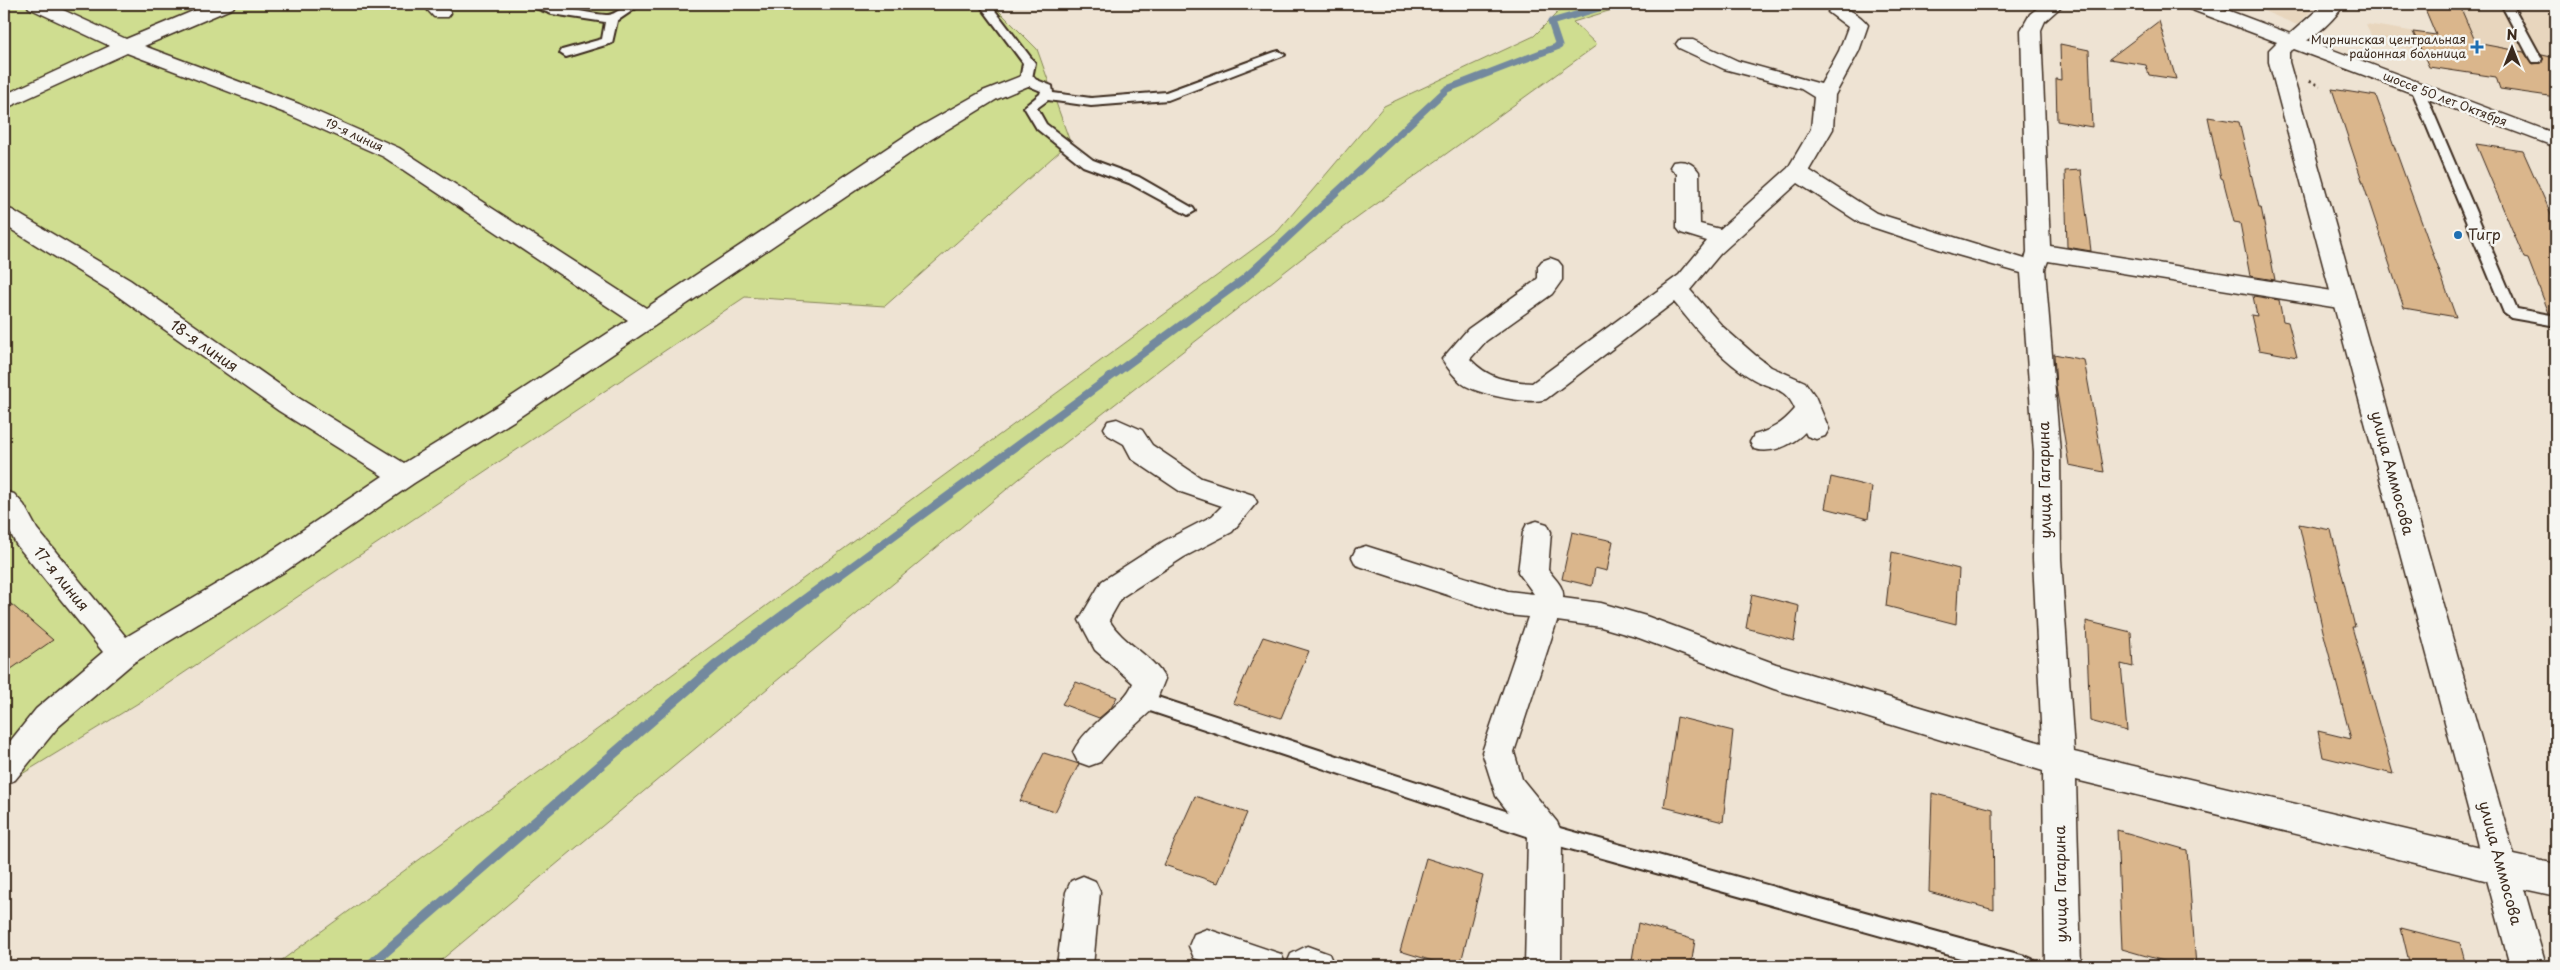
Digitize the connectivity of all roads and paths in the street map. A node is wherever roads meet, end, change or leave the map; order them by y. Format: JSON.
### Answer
{"nodes":[{"id":1,"x":36,"y":4,"type":"edge"},
{"id":2,"x":226,"y":4,"type":"edge"},
{"id":3,"x":531,"y":4,"type":"edge"},
{"id":4,"x":636,"y":4,"type":"edge"},
{"id":5,"x":984,"y":4,"type":"edge"},
{"id":6,"x":2054,"y":4,"type":"edge"},
{"id":7,"x":2194,"y":4,"type":"edge"},
{"id":8,"x":2335,"y":4,"type":"edge"},
{"id":9,"x":2506,"y":4,"type":"edge"},
{"id":10,"x":1838,"y":12,"type":"dead end"},
{"id":11,"x":611,"y":18,"type":"junction"},
{"id":12,"x":2292,"y":41,"type":"junction"},
{"id":13,"x":1686,"y":44,"type":"dead end"},
{"id":14,"x":127,"y":46,"type":"junction"},
{"id":15,"x":566,"y":53,"type":"dead end"},
{"id":16,"x":1279,"y":55,"type":"dead end"},
{"id":17,"x":2536,"y":59,"type":"dead end"},
{"id":18,"x":1026,"y":80,"type":"junction"},
{"id":19,"x":2417,"y":88,"type":"junction"},
{"id":20,"x":1046,"y":96,"type":"junction"},
{"id":21,"x":1825,"y":96,"type":"junction"},
{"id":22,"x":4,"y":104,"type":"edge"},
{"id":23,"x":2556,"y":141,"type":"edge"},
{"id":24,"x":1681,"y":167,"type":"dead end"},
{"id":25,"x":1796,"y":172,"type":"junction"},
{"id":26,"x":1188,"y":211,"type":"dead end"},
{"id":27,"x":4,"y":215,"type":"edge"},
{"id":28,"x":1725,"y":238,"type":"junction"},
{"id":29,"x":2036,"y":260,"type":"junction"},
{"id":30,"x":1550,"y":266,"type":"dead end"},
{"id":31,"x":1676,"y":289,"type":"junction"},
{"id":32,"x":2345,"y":301,"type":"junction"},
{"id":33,"x":646,"y":319,"type":"junction"},
{"id":34,"x":2556,"y":321,"type":"edge"},
{"id":35,"x":1117,"y":428,"type":"dead end"},
{"id":36,"x":1763,"y":442,"type":"dead end"},
{"id":37,"x":404,"y":476,"type":"junction"},
{"id":38,"x":4,"y":501,"type":"edge"},
{"id":39,"x":1537,"y":532,"type":"dead end"},
{"id":40,"x":1366,"y":556,"type":"dead end"},
{"id":41,"x":1546,"y":608,"type":"junction"},
{"id":42,"x":122,"y":654,"type":"junction"},
{"id":43,"x":1142,"y":700,"type":"junction"},
{"id":44,"x":47,"y":718,"type":"junction"},
{"id":45,"x":4,"y":746,"type":"edge"},
{"id":46,"x":1089,"y":752,"type":"dead end"},
{"id":47,"x":2058,"y":762,"type":"junction"},
{"id":48,"x":4,"y":770,"type":"edge"},
{"id":49,"x":1545,"y":833,"type":"junction"},
{"id":50,"x":2501,"y":868,"type":"junction"},
{"id":51,"x":2556,"y":880,"type":"edge"},
{"id":52,"x":1083,"y":892,"type":"dead end"},
{"id":53,"x":1207,"y":946,"type":"dead end"},
{"id":54,"x":1075,"y":966,"type":"edge"},
{"id":55,"x":1268,"y":966,"type":"edge"},
{"id":56,"x":1304,"y":966,"type":"edge"},
{"id":57,"x":1316,"y":966,"type":"edge"},
{"id":58,"x":1543,"y":966,"type":"edge"},
{"id":59,"x":2025,"y":966,"type":"edge"},
{"id":60,"x":2063,"y":966,"type":"edge"},
{"id":61,"x":2528,"y":966,"type":"edge"}],
"edges":[{"from":1,"to":14,"type":"street","name":"19-я линия"},
{"from":2,"to":14,"type":"street"},
{"from":3,"to":11,"type":"lane"},
{"from":4,"to":11,"type":"lane"},
{"from":5,"to":18,"type":"lane"},
{"from":6,"to":29,"type":"street","name":"улица Гагарина"},
{"from":7,"to":12,"type":"street","name":"шоссе 50 лет Октября"},
{"from":8,"to":12,"type":"street","name":"улица Аммосова"},
{"from":9,"to":17,"type":"lane"},
{"from":10,"to":21,"type":"street"},
{"from":11,"to":15,"type":"lane"},
{"from":12,"to":19,"type":"street","name":"шоссе 50 лет Октября"},
{"from":12,"to":32,"type":"street","name":"улица Аммосова"},
{"from":13,"to":21,"type":"street"},
{"from":14,"to":22,"type":"street"},
{"from":14,"to":33,"type":"street","name":"19-я линия"},
{"from":16,"to":20,"type":"lane"},
{"from":18,"to":20,"type":"lane"},
{"from":18,"to":33,"type":"street"},
{"from":19,"to":23,"type":"street","name":"шоссе 50 лет Октября"},
{"from":19,"to":34,"type":"lane"},
{"from":20,"to":26,"type":"lane"},
{"from":21,"to":25,"type":"street"},
{"from":24,"to":28,"type":"street"},
{"from":25,"to":28,"type":"street"},
{"from":25,"to":29,"type":"street"},
{"from":27,"to":37,"type":"street","name":"18-я линия"},
{"from":28,"to":31,"type":"street"},
{"from":29,"to":32,"type":"street"},
{"from":29,"to":47,"type":"street","name":"улица Гагарина"},
{"from":30,"to":31,"type":"street"},
{"from":31,"to":36,"type":"street"},
{"from":32,"to":50,"type":"street","name":"улица Аммосова"},
{"from":33,"to":37,"type":"street"},
{"from":35,"to":43,"type":"street"},
{"from":37,"to":42,"type":"street"},
{"from":38,"to":42,"type":"street","name":"17-я линия"},
{"from":39,"to":41,"type":"street"},
{"from":40,"to":41,"type":"street"},
{"from":41,"to":47,"type":"street"},
{"from":41,"to":49,"type":"street"},
{"from":42,"to":44,"type":"street"},
{"from":43,"to":46,"type":"street"},
{"from":43,"to":49,"type":"lane"},
{"from":44,"to":45,"type":"street"},
{"from":44,"to":48,"type":"street"},
{"from":47,"to":50,"type":"street"},
{"from":47,"to":60,"type":"street","name":"улица Гагарина"},
{"from":49,"to":58,"type":"street"},
{"from":49,"to":59,"type":"lane"},
{"from":50,"to":51,"type":"street"},
{"from":50,"to":61,"type":"street","name":"улица Аммосова"},
{"from":52,"to":54,"type":"street"},
{"from":53,"to":55,"type":"street"},
{"from":56,"to":57,"type":"street"}]}
